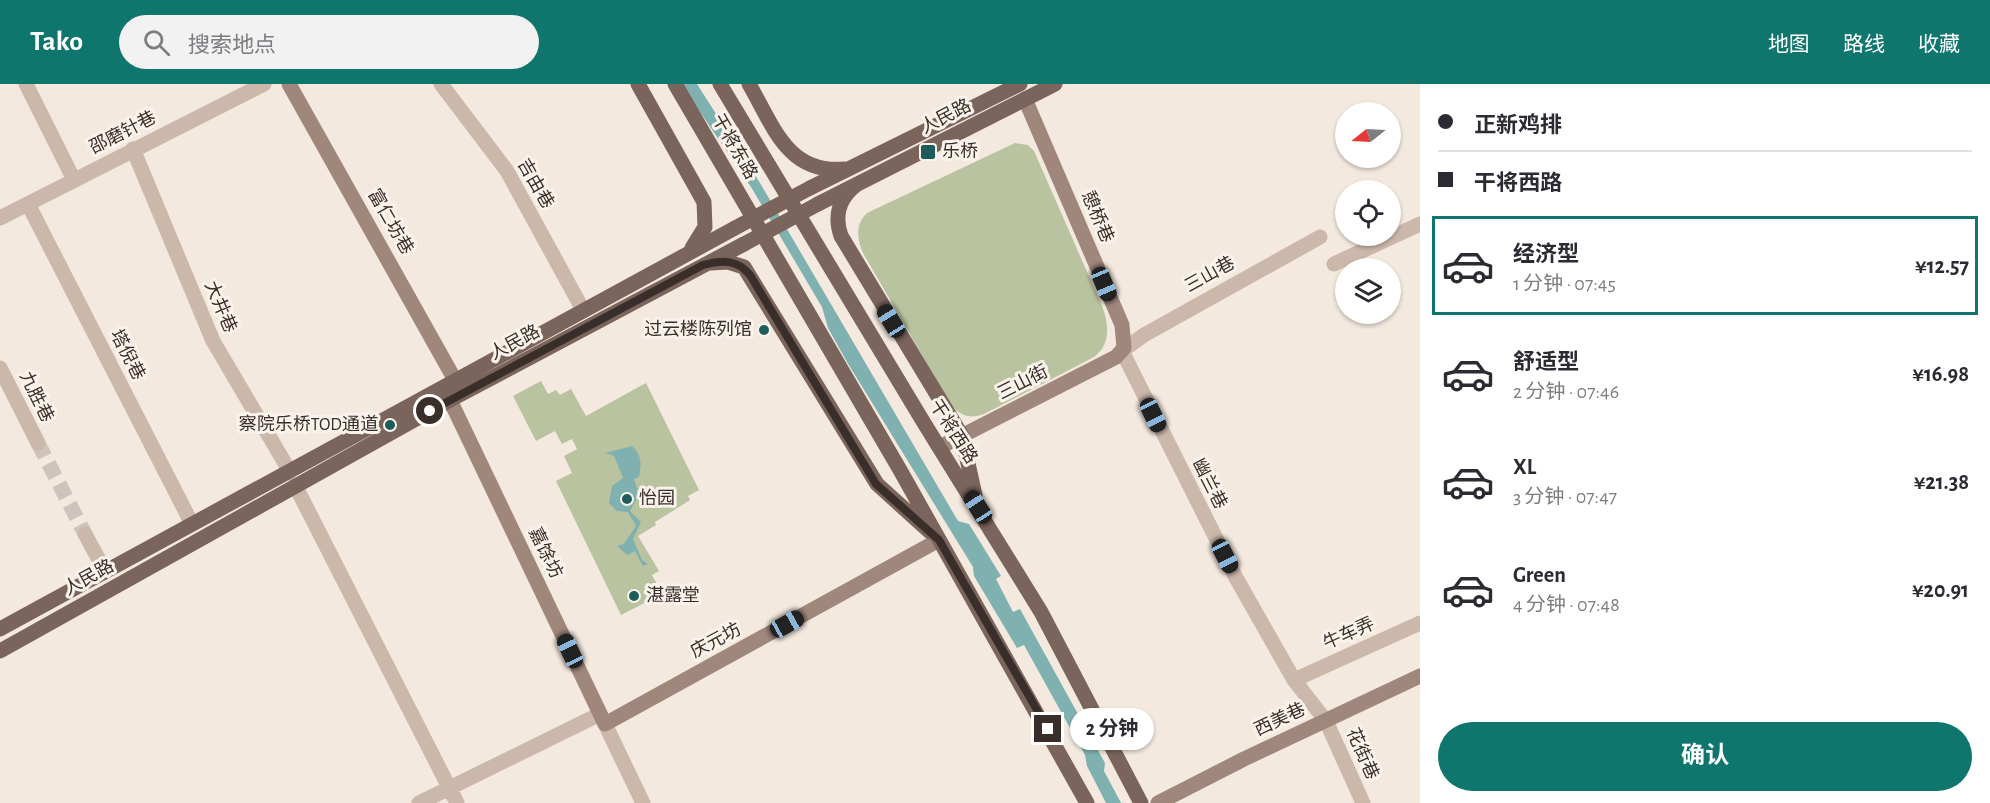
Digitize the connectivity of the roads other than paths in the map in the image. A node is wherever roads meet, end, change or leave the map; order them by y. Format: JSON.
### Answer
{"nodes":[{"id":1,"x":26,"y":84,"type":"edge"},
{"id":2,"x":264,"y":84,"type":"edge"},
{"id":3,"x":289,"y":84,"type":"edge"},
{"id":4,"x":441,"y":84,"type":"edge"},
{"id":5,"x":638,"y":84,"type":"edge"},
{"id":6,"x":675,"y":84,"type":"edge"},
{"id":7,"x":720,"y":84,"type":"edge"},
{"id":8,"x":749,"y":84,"type":"edge"},
{"id":9,"x":1020,"y":84,"type":"edge"},
{"id":10,"x":1055,"y":84,"type":"edge"},
{"id":11,"x":1025,"y":99,"type":"junction"},
{"id":12,"x":133,"y":149,"type":"junction"},
{"id":13,"x":850,"y":168,"type":"junction"},
{"id":14,"x":74,"y":180,"type":"junction"},
{"id":15,"x":855,"y":185,"type":"junction"},
{"id":16,"x":28,"y":204,"type":"junction"},
{"id":17,"x":796,"y":211,"type":"joint"},
{"id":18,"x":0,"y":218,"type":"edge"},
{"id":19,"x":1420,"y":224,"type":"edge"},
{"id":20,"x":1320,"y":237,"type":"dead end"},
{"id":21,"x":688,"y":253,"type":"junction"},
{"id":22,"x":1334,"y":264,"type":"dead end"},
{"id":23,"x":703,"y":265,"type":"junction"},
{"id":24,"x":583,"y":310,"type":"junction"},
{"id":25,"x":1122,"y":351,"type":"junction"},
{"id":26,"x":0,"y":368,"type":"edge"},
{"id":27,"x":455,"y":380,"type":"junction"},
{"id":28,"x":450,"y":400,"type":"junction"},
{"id":29,"x":962,"y":436,"type":"junction"},
{"id":30,"x":38,"y":443,"type":"tunnel mouth"},
{"id":31,"x":940,"y":447,"type":"junction"},
{"id":32,"x":289,"y":470,"type":"junction"},
{"id":33,"x":900,"y":470,"type":"junction"},
{"id":34,"x":876,"y":484,"type":"junction"},
{"id":35,"x":295,"y":485,"type":"junction"},
{"id":36,"x":978,"y":507,"type":"junction"},
{"id":37,"x":192,"y":524,"type":"junction"},
{"id":38,"x":85,"y":534,"type":"tunnel mouth"},
{"id":39,"x":939,"y":540,"type":"junction"},
{"id":40,"x":105,"y":571,"type":"junction"},
{"id":41,"x":1420,"y":623,"type":"edge"},
{"id":42,"x":0,"y":629,"type":"edge"},
{"id":43,"x":0,"y":651,"type":"edge"},
{"id":44,"x":1420,"y":676,"type":"edge"},
{"id":45,"x":1294,"y":680,"type":"junction"},
{"id":46,"x":602,"y":719,"type":"junction"},
{"id":47,"x":1326,"y":721,"type":"junction"},
{"id":48,"x":449,"y":788,"type":"junction"},
{"id":49,"x":419,"y":803,"type":"edge"},
{"id":50,"x":457,"y":803,"type":"edge"},
{"id":51,"x":643,"y":803,"type":"edge"},
{"id":52,"x":1087,"y":803,"type":"edge"},
{"id":53,"x":1141,"y":803,"type":"edge"},
{"id":54,"x":1158,"y":803,"type":"edge"},
{"id":55,"x":1363,"y":803,"type":"edge"}],
"edges":[{"from":1,"to":14,"type":"street"},
{"from":2,"to":12,"type":"street","name":"邵磨针巷"},
{"from":3,"to":27,"type":"street","name":"富仁坊巷"},
{"from":4,"to":24,"type":"street","name":"吉由巷"},
{"from":5,"to":21,"type":"main road"},
{"from":6,"to":33,"type":"main road","name":"干将东路"},
{"from":7,"to":17,"type":"main road","name":"干将东路"},
{"from":8,"to":13,"type":"main road"},
{"from":9,"to":13,"type":"main road","name":"人民路"},
{"from":10,"to":11,"type":"main road","name":"人民路"},
{"from":11,"to":15,"type":"main road","name":"人民路"},
{"from":11,"to":25,"type":"street","name":"憩桥巷"},
{"from":12,"to":14,"type":"street","name":"邵磨针巷"},
{"from":12,"to":32,"type":"street","name":"大井巷"},
{"from":13,"to":21,"type":"main road","name":"人民路","bridge":true},
{"from":14,"to":16,"type":"street","name":"邵磨针巷"},
{"from":15,"to":23,"type":"main road","name":"人民路","bridge":true},
{"from":15,"to":29,"type":"main road"},
{"from":16,"to":18,"type":"street","name":"邵磨针巷"},
{"from":16,"to":37,"type":"street","name":"塔倪巷"},
{"from":17,"to":31,"type":"main road","name":"干将西路"},
{"from":19,"to":22,"type":"street"},
{"from":20,"to":25,"type":"street","name":"三山巷"},
{"from":21,"to":24,"type":"main road","name":"人民路"},
{"from":23,"to":28,"type":"main road","name":"人民路"},
{"from":23,"to":34,"type":"main road"},
{"from":24,"to":27,"type":"main road","name":"人民路"},
{"from":25,"to":29,"type":"street","name":"三山街"},
{"from":25,"to":45,"type":"street","name":"幽兰巷"},
{"from":26,"to":30,"type":"street","name":"九胜巷"},
{"from":27,"to":32,"type":"main road","name":"人民路"},
{"from":28,"to":35,"type":"main road","name":"人民路"},
{"from":28,"to":46,"type":"street","name":"嘉馀坊"},
{"from":29,"to":31,"type":"street","name":"三山街"},
{"from":29,"to":36,"type":"main road"},
{"from":31,"to":36,"type":"main road","name":"干将西路"},
{"from":32,"to":37,"type":"main road","name":"人民路"},
{"from":33,"to":34,"type":"main road"},
{"from":33,"to":39,"type":"main road"},
{"from":34,"to":39,"type":"main road"},
{"from":35,"to":43,"type":"main road","name":"人民路"},
{"from":35,"to":48,"type":"street"},
{"from":36,"to":53,"type":"main road","name":"干将西路"},
{"from":37,"to":40,"type":"main road","name":"人民路"},
{"from":38,"to":40,"type":"street"},
{"from":39,"to":46,"type":"street","name":"庆元坊"},
{"from":39,"to":52,"type":"main road"},
{"from":40,"to":42,"type":"main road","name":"人民路"},
{"from":41,"to":45,"type":"street","name":"牛车弄"},
{"from":44,"to":47,"type":"street","name":"西美巷"},
{"from":45,"to":47,"type":"street","name":"幽兰巷"},
{"from":46,"to":48,"type":"street"},
{"from":46,"to":51,"type":"street"},
{"from":47,"to":54,"type":"street","name":"西美巷"},
{"from":47,"to":55,"type":"street","name":"花街巷"},
{"from":48,"to":49,"type":"street"},
{"from":48,"to":50,"type":"street"}]}
